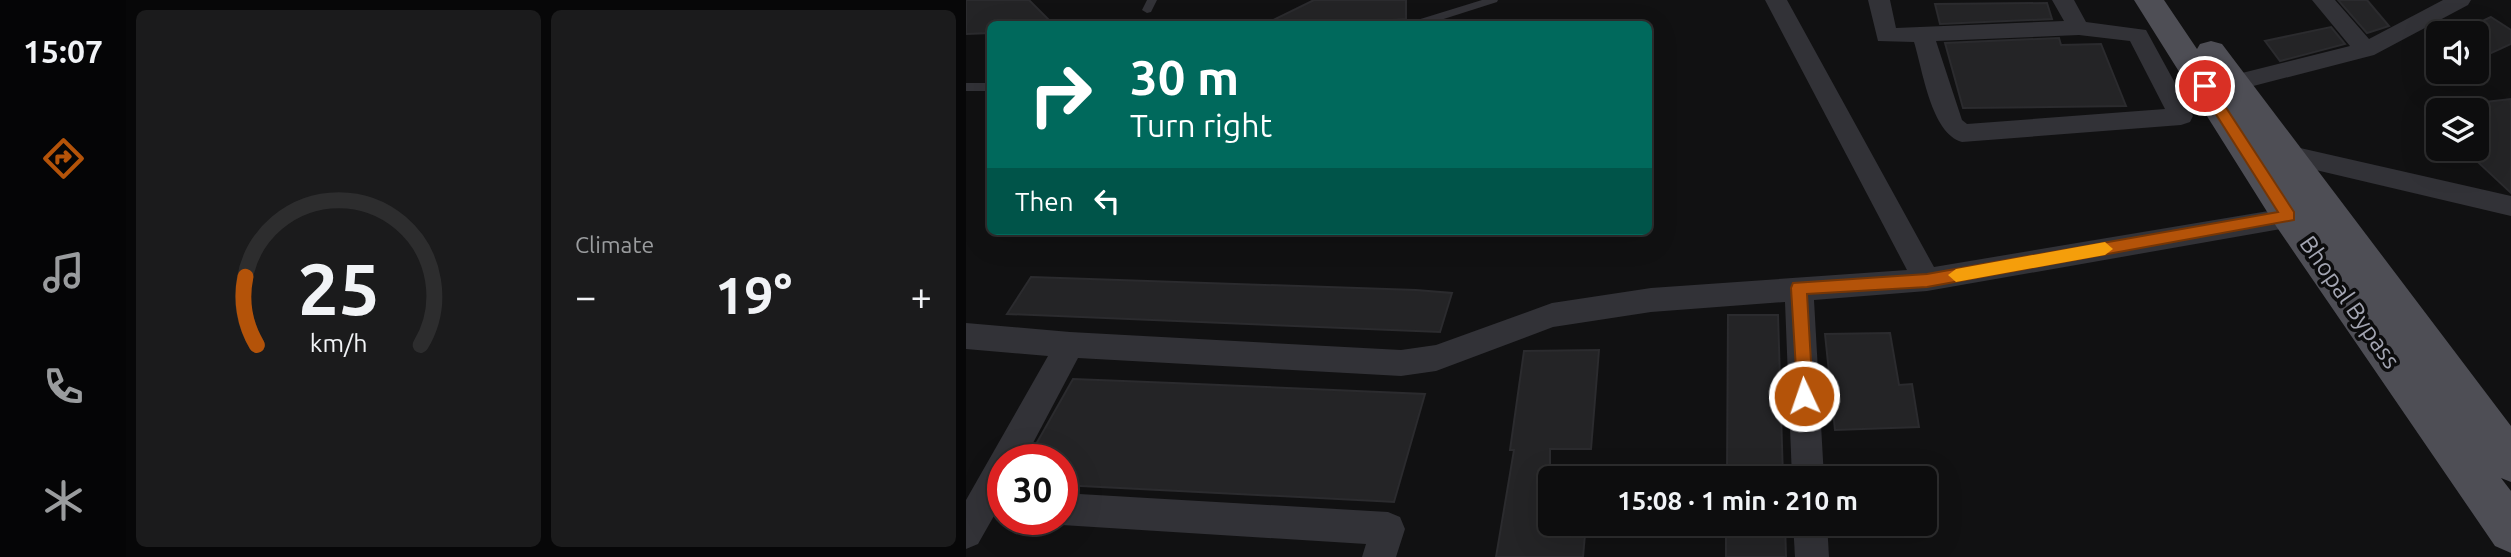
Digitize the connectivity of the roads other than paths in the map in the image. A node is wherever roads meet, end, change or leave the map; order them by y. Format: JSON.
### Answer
{"nodes":[{"id":1,"x":1493,"y":0,"type":"edge"},
{"id":2,"x":1776,"y":0,"type":"edge"},
{"id":3,"x":1879,"y":0,"type":"edge"},
{"id":4,"x":2063,"y":0,"type":"edge"},
{"id":5,"x":2149,"y":0,"type":"edge"},
{"id":6,"x":2176,"y":0,"type":"edge"},
{"id":7,"x":2323,"y":0,"type":"edge"},
{"id":8,"x":2460,"y":0,"type":"edge"},
{"id":9,"x":1427,"y":21,"type":"edge"},
{"id":10,"x":2079,"y":28,"type":"junction"},
{"id":11,"x":1923,"y":35,"type":"junction"},
{"id":12,"x":2366,"y":50,"type":"junction"},
{"id":13,"x":2234,"y":83,"type":"junction"},
{"id":14,"x":966,"y":87,"type":"edge"},
{"id":15,"x":987,"y":87,"type":"edge"},
{"id":16,"x":2287,"y":153,"type":"junction"},
{"id":17,"x":2511,"y":206,"type":"edge"},
{"id":18,"x":2330,"y":213,"type":"junction"},
{"id":19,"x":2289,"y":216,"type":"junction"},
{"id":20,"x":1927,"y":280,"type":"junction"},
{"id":21,"x":1799,"y":288,"type":"junction"},
{"id":22,"x":966,"y":336,"type":"edge"},
{"id":23,"x":1070,"y":345,"type":"junction"},
{"id":24,"x":1016,"y":444,"type":"edge"},
{"id":25,"x":2511,"y":461,"type":"edge"},
{"id":26,"x":1807,"y":466,"type":"edge"},
{"id":27,"x":1078,"y":510,"type":"edge"},
{"id":28,"x":2511,"y":530,"type":"edge"},
{"id":29,"x":1811,"y":536,"type":"edge"},
{"id":30,"x":1379,"y":557,"type":"edge"},
{"id":31,"x":1812,"y":557,"type":"edge"}],
"edges":[{"from":1,"to":9,"type":"lane"},
{"from":2,"to":20,"type":"street"},
{"from":3,"to":11,"type":"street"},
{"from":4,"to":10,"type":"street"},
{"from":5,"to":19,"type":"main road","name":"Bhopal Bypass"},
{"from":6,"to":13,"type":"main road","name":"Bhopal Bypass"},
{"from":7,"to":12,"type":"street"},
{"from":8,"to":12,"type":"street"},
{"from":10,"to":11,"type":"street"},
{"from":10,"to":11,"type":"street"},
{"from":12,"to":13,"type":"street"},
{"from":13,"to":16,"type":"main road","name":"Bhopal Bypass"},
{"from":14,"to":15,"type":"lane"},
{"from":16,"to":17,"type":"street"},
{"from":16,"to":18,"type":"main road","name":"Bhopal Bypass"},
{"from":18,"to":19,"type":"street"},
{"from":18,"to":25,"type":"main road","name":"Bhopal Bypass"},
{"from":19,"to":20,"type":"street"},
{"from":19,"to":28,"type":"main road","name":"Bhopal Bypass"},
{"from":20,"to":21,"type":"street"},
{"from":21,"to":23,"type":"street"},
{"from":21,"to":26,"type":"street"},
{"from":22,"to":23,"type":"street"},
{"from":23,"to":24,"type":"street"},
{"from":27,"to":30,"type":"street"},
{"from":29,"to":31,"type":"street"}]}
